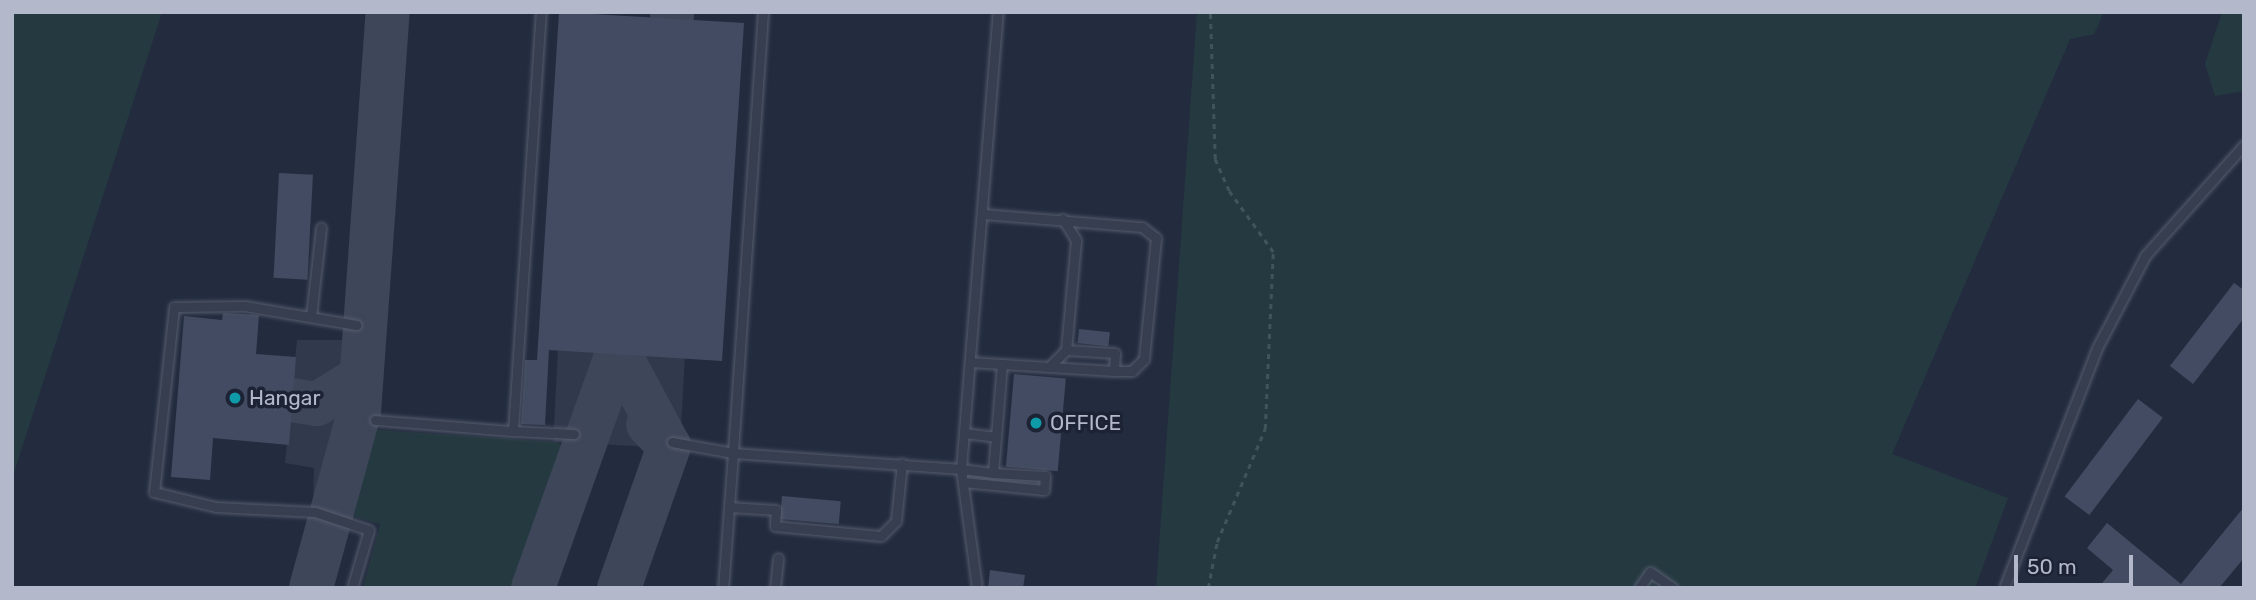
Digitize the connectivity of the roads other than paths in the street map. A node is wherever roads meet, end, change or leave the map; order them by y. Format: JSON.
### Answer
{"nodes":[{"id":1,"x":541,"y":12,"type":"edge"},
{"id":2,"x":763,"y":12,"type":"edge"},
{"id":3,"x":998,"y":12,"type":"edge"},
{"id":4,"x":2244,"y":145,"type":"edge"},
{"id":5,"x":983,"y":214,"type":"junction"},
{"id":6,"x":1063,"y":219,"type":"junction"},
{"id":7,"x":321,"y":228,"type":"dead end"},
{"id":8,"x":311,"y":317,"type":"junction"},
{"id":9,"x":356,"y":325,"type":"dead end"},
{"id":10,"x":1066,"y":350,"type":"junction"},
{"id":11,"x":970,"y":362,"type":"junction"},
{"id":12,"x":1002,"y":364,"type":"junction"},
{"id":13,"x":1048,"y":367,"type":"junction"},
{"id":14,"x":1114,"y":371,"type":"junction"},
{"id":15,"x":375,"y":420,"type":"dead end"},
{"id":16,"x":513,"y":430,"type":"junction"},
{"id":17,"x":964,"y":433,"type":"junction"},
{"id":18,"x":573,"y":434,"type":"dead end"},
{"id":19,"x":996,"y":436,"type":"junction"},
{"id":20,"x":672,"y":442,"type":"dead end"},
{"id":21,"x":733,"y":453,"type":"junction"},
{"id":22,"x":902,"y":463,"type":"junction"},
{"id":23,"x":961,"y":469,"type":"junction"},
{"id":24,"x":993,"y":473,"type":"junction"},
{"id":25,"x":963,"y":482,"type":"junction"},
{"id":26,"x":729,"y":507,"type":"junction"},
{"id":27,"x":778,"y":558,"type":"dead end"},
{"id":28,"x":352,"y":588,"type":"edge"},
{"id":29,"x":723,"y":588,"type":"edge"},
{"id":30,"x":775,"y":588,"type":"edge"},
{"id":31,"x":977,"y":588,"type":"edge"},
{"id":32,"x":1639,"y":588,"type":"edge"},
{"id":33,"x":1672,"y":588,"type":"edge"},
{"id":34,"x":2004,"y":588,"type":"edge"}],
"edges":[{"from":1,"to":16,"type":"lane"},
{"from":2,"to":21,"type":"lane"},
{"from":3,"to":5,"type":"lane"},
{"from":4,"to":34,"type":"lane"},
{"from":5,"to":6,"type":"lane"},
{"from":5,"to":11,"type":"lane"},
{"from":6,"to":10,"type":"lane"},
{"from":6,"to":14,"type":"lane"},
{"from":7,"to":8,"type":"lane"},
{"from":8,"to":9,"type":"lane"},
{"from":8,"to":28,"type":"lane"},
{"from":10,"to":13,"type":"lane"},
{"from":10,"to":14,"type":"lane"},
{"from":11,"to":12,"type":"lane"},
{"from":11,"to":17,"type":"lane"},
{"from":12,"to":13,"type":"lane"},
{"from":12,"to":19,"type":"lane"},
{"from":13,"to":14,"type":"lane"},
{"from":15,"to":16,"type":"lane"},
{"from":16,"to":18,"type":"lane"},
{"from":17,"to":19,"type":"lane"},
{"from":17,"to":23,"type":"lane"},
{"from":19,"to":24,"type":"lane"},
{"from":20,"to":21,"type":"lane"},
{"from":21,"to":22,"type":"lane"},
{"from":21,"to":26,"type":"lane"},
{"from":22,"to":23,"type":"lane"},
{"from":22,"to":26,"type":"lane"},
{"from":23,"to":24,"type":"lane"},
{"from":23,"to":25,"type":"lane"},
{"from":24,"to":25,"type":"lane"},
{"from":25,"to":31,"type":"lane"},
{"from":26,"to":29,"type":"lane"},
{"from":27,"to":30,"type":"lane"},
{"from":32,"to":33,"type":"lane"}]}
